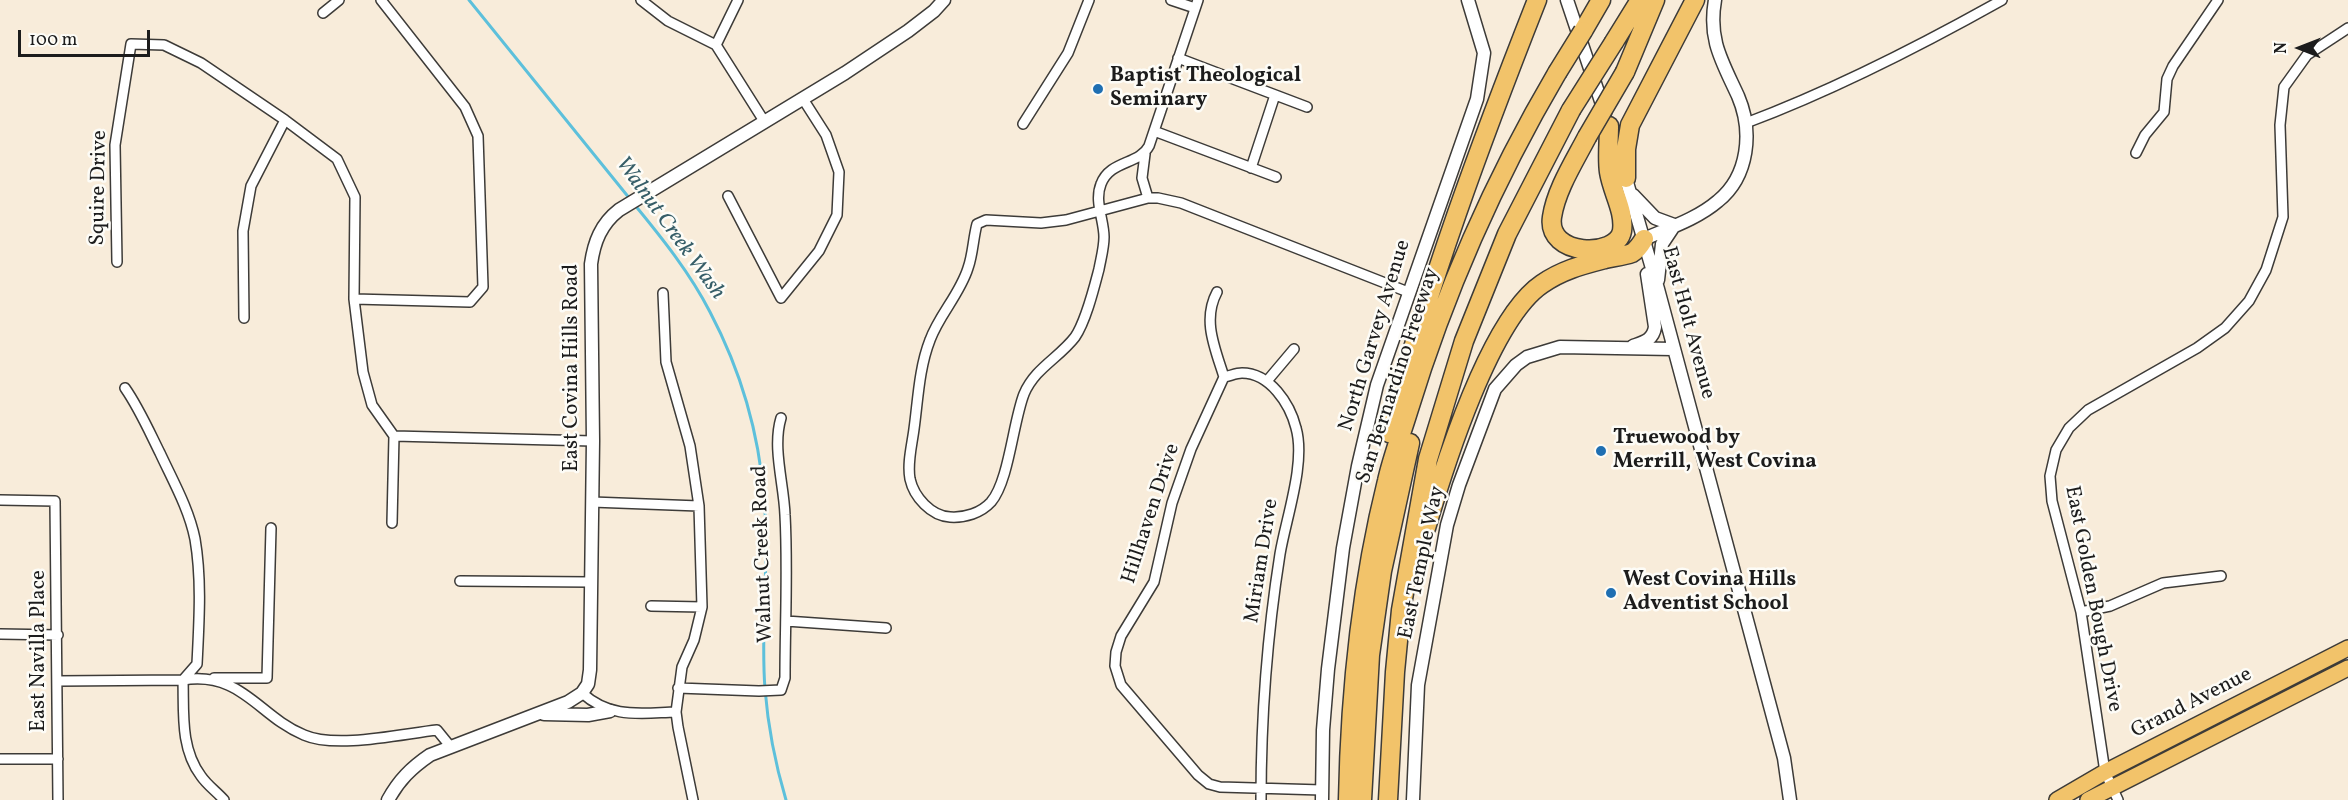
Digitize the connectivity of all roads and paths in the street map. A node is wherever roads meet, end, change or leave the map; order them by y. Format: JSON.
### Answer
{"nodes":[{"id":1,"x":339,"y":0,"type":"edge"},
{"id":2,"x":381,"y":0,"type":"edge"},
{"id":3,"x":641,"y":0,"type":"edge"},
{"id":4,"x":738,"y":0,"type":"edge"},
{"id":5,"x":944,"y":0,"type":"edge"},
{"id":6,"x":1089,"y":0,"type":"edge"},
{"id":7,"x":1171,"y":0,"type":"edge"},
{"id":8,"x":1468,"y":0,"type":"edge"},
{"id":9,"x":1537,"y":0,"type":"edge"},
{"id":10,"x":1567,"y":0,"type":"edge"},
{"id":11,"x":1640,"y":0,"type":"edge"},
{"id":12,"x":1655,"y":0,"type":"edge"},
{"id":13,"x":1695,"y":0,"type":"edge"},
{"id":14,"x":1715,"y":0,"type":"edge"},
{"id":15,"x":2002,"y":0,"type":"edge"},
{"id":16,"x":2218,"y":0,"type":"edge"},
{"id":17,"x":1597,"y":1,"type":"edge"},
{"id":18,"x":1197,"y":4,"type":"edge"},
{"id":19,"x":323,"y":13,"type":"dead end"},
{"id":20,"x":2348,"y":28,"type":"edge"},
{"id":21,"x":716,"y":45,"type":"junction"},
{"id":22,"x":1178,"y":58,"type":"junction"},
{"id":23,"x":1275,"y":95,"type":"junction"},
{"id":24,"x":803,"y":99,"type":"junction"},
{"id":25,"x":1307,"y":107,"type":"dead end"},
{"id":26,"x":285,"y":120,"type":"junction"},
{"id":27,"x":764,"y":121,"type":"junction"},
{"id":28,"x":1746,"y":123,"type":"junction"},
{"id":29,"x":1023,"y":124,"type":"dead end"},
{"id":30,"x":1609,"y":126,"type":"junction"},
{"id":31,"x":1154,"y":131,"type":"junction"},
{"id":32,"x":2136,"y":153,"type":"dead end"},
{"id":33,"x":1145,"y":154,"type":"junction"},
{"id":34,"x":1251,"y":168,"type":"junction"},
{"id":35,"x":1276,"y":177,"type":"dead end"},
{"id":36,"x":1628,"y":185,"type":"junction"},
{"id":37,"x":728,"y":196,"type":"dead end"},
{"id":38,"x":1148,"y":198,"type":"junction"},
{"id":39,"x":1099,"y":206,"type":"junction"},
{"id":40,"x":1674,"y":225,"type":"junction"},
{"id":41,"x":1646,"y":247,"type":"junction"},
{"id":42,"x":117,"y":262,"type":"dead end"},
{"id":43,"x":1658,"y":289,"type":"junction"},
{"id":44,"x":1217,"y":291,"type":"dead end"},
{"id":45,"x":1408,"y":292,"type":"junction"},
{"id":46,"x":663,"y":293,"type":"dead end"},
{"id":47,"x":354,"y":299,"type":"junction"},
{"id":48,"x":244,"y":318,"type":"dead end"},
{"id":49,"x":1430,"y":343,"type":"junction"},
{"id":50,"x":1626,"y":348,"type":"junction"},
{"id":51,"x":1294,"y":349,"type":"dead end"},
{"id":52,"x":1673,"y":349,"type":"junction"},
{"id":53,"x":1461,"y":354,"type":"junction"},
{"id":54,"x":1224,"y":377,"type":"junction"},
{"id":55,"x":1267,"y":381,"type":"junction"},
{"id":56,"x":125,"y":388,"type":"dead end"},
{"id":57,"x":781,"y":418,"type":"dead end"},
{"id":58,"x":394,"y":436,"type":"junction"},
{"id":59,"x":593,"y":441,"type":"junction"},
{"id":60,"x":1387,"y":480,"type":"junction"},
{"id":61,"x":0,"y":500,"type":"edge"},
{"id":62,"x":592,"y":502,"type":"junction"},
{"id":63,"x":699,"y":506,"type":"junction"},
{"id":64,"x":392,"y":523,"type":"dead end"},
{"id":65,"x":271,"y":528,"type":"dead end"},
{"id":66,"x":2221,"y":576,"type":"dead end"},
{"id":67,"x":460,"y":581,"type":"dead end"},
{"id":68,"x":591,"y":582,"type":"junction"},
{"id":69,"x":651,"y":606,"type":"dead end"},
{"id":70,"x":702,"y":607,"type":"junction"},
{"id":71,"x":1401,"y":610,"type":"junction"},
{"id":72,"x":2081,"y":612,"type":"junction"},
{"id":73,"x":786,"y":621,"type":"junction"},
{"id":74,"x":886,"y":628,"type":"dead end"},
{"id":75,"x":0,"y":634,"type":"edge"},
{"id":76,"x":58,"y":635,"type":"junction"},
{"id":77,"x":2348,"y":648,"type":"edge"},
{"id":78,"x":2348,"y":668,"type":"edge"},
{"id":79,"x":203,"y":677,"type":"junction"},
{"id":80,"x":183,"y":680,"type":"junction"},
{"id":81,"x":58,"y":681,"type":"junction"},
{"id":82,"x":678,"y":688,"type":"junction"},
{"id":83,"x":582,"y":693,"type":"junction"},
{"id":84,"x":610,"y":711,"type":"junction"},
{"id":85,"x":676,"y":712,"type":"junction"},
{"id":86,"x":540,"y":713,"type":"junction"},
{"id":87,"x":450,"y":746,"type":"junction"},
{"id":88,"x":0,"y":759,"type":"edge"},
{"id":89,"x":58,"y":759,"type":"junction"},
{"id":90,"x":2105,"y":772,"type":"junction"},
{"id":91,"x":1261,"y":788,"type":"junction"},
{"id":92,"x":2115,"y":794,"type":"edge"},
{"id":93,"x":1322,"y":795,"type":"edge"},
{"id":94,"x":58,"y":800,"type":"edge"},
{"id":95,"x":224,"y":800,"type":"edge"},
{"id":96,"x":387,"y":800,"type":"edge"},
{"id":97,"x":693,"y":800,"type":"edge"},
{"id":98,"x":1261,"y":800,"type":"edge"},
{"id":99,"x":1348,"y":800,"type":"edge"},
{"id":100,"x":1362,"y":800,"type":"edge"},
{"id":101,"x":1373,"y":800,"type":"edge"},
{"id":102,"x":1388,"y":800,"type":"edge"},
{"id":103,"x":1413,"y":800,"type":"edge"},
{"id":104,"x":1790,"y":800,"type":"edge"},
{"id":105,"x":2057,"y":800,"type":"edge"},
{"id":106,"x":2088,"y":800,"type":"edge"}],
"edges":[{"from":1,"to":19,"type":"street"},
{"from":2,"to":47,"type":"street"},
{"from":3,"to":21,"type":"street"},
{"from":4,"to":21,"type":"street"},
{"from":5,"to":24,"type":"street","name":"East Covina Hills Road"},
{"from":6,"to":29,"type":"street"},
{"from":7,"to":18,"type":"street"},
{"from":8,"to":45,"type":"street","name":"North Garvey Avenue"},
{"from":9,"to":60,"type":"highway"},
{"from":10,"to":30,"type":"street","name":"East Holt Avenue"},
{"from":11,"to":53,"type":"highway","bridge":true},
{"from":12,"to":30,"type":"highway","bridge":true},
{"from":13,"to":36,"type":"highway"},
{"from":14,"to":28,"type":"street"},
{"from":15,"to":28,"type":"street"},
{"from":16,"to":32,"type":"street"},
{"from":17,"to":49,"type":"highway","name":"San Bernardino Freeway","bridge":true},
{"from":18,"to":22,"type":"street"},
{"from":20,"to":72,"type":"street","name":"East Golden Bough Drive"},
{"from":21,"to":27,"type":"street"},
{"from":22,"to":23,"type":"street"},
{"from":22,"to":31,"type":"street"},
{"from":23,"to":25,"type":"street"},
{"from":23,"to":34,"type":"street"},
{"from":24,"to":27,"type":"street","name":"East Covina Hills Road"},
{"from":24,"to":37,"type":"street"},
{"from":26,"to":42,"type":"street","name":"Squire Drive"},
{"from":26,"to":47,"type":"street"},
{"from":26,"to":48,"type":"street"},
{"from":27,"to":59,"type":"street","name":"East Covina Hills Road"},
{"from":28,"to":40,"type":"street"},
{"from":30,"to":36,"type":"street","name":"East Holt Avenue"},
{"from":31,"to":33,"type":"street"},
{"from":31,"to":34,"type":"street"},
{"from":33,"to":38,"type":"street"},
{"from":33,"to":39,"type":"street"},
{"from":34,"to":35,"type":"street"},
{"from":36,"to":40,"type":"street"},
{"from":36,"to":41,"type":"street","name":"East Holt Avenue"},
{"from":38,"to":39,"type":"street"},
{"from":38,"to":45,"type":"street"},
{"from":39,"to":39,"type":"street"},
{"from":40,"to":41,"type":"street"},
{"from":40,"to":43,"type":"street"},
{"from":41,"to":43,"type":"street","name":"East Holt Avenue"},
{"from":41,"to":50,"type":"street"},
{"from":41,"to":71,"type":"highway"},
{"from":43,"to":52,"type":"street","name":"East Holt Avenue"},
{"from":44,"to":54,"type":"street"},
{"from":45,"to":93,"type":"street","name":"North Garvey Avenue"},
{"from":46,"to":63,"type":"street"},
{"from":47,"to":58,"type":"street"},
{"from":49,"to":60,"type":"highway","name":"San Bernardino Freeway"},
{"from":49,"to":100,"type":"highway"},
{"from":50,"to":52,"type":"street","name":"East Temple Way"},
{"from":50,"to":103,"type":"street","name":"East Temple Way"},
{"from":51,"to":55,"type":"street"},
{"from":52,"to":104,"type":"street","name":"East Holt Avenue"},
{"from":53,"to":71,"type":"highway"},
{"from":53,"to":101,"type":"highway"},
{"from":54,"to":55,"type":"street"},
{"from":54,"to":91,"type":"street","name":"Hillhaven Drive"},
{"from":55,"to":91,"type":"street","name":"Miriam Drive"},
{"from":56,"to":80,"type":"street"},
{"from":57,"to":73,"type":"street","name":"Walnut Creek Road"},
{"from":58,"to":59,"type":"street"},
{"from":58,"to":64,"type":"street"},
{"from":59,"to":62,"type":"street","name":"East Covina Hills Road"},
{"from":60,"to":99,"type":"highway","name":"San Bernardino Freeway"},
{"from":61,"to":76,"type":"street","name":"East Navilla Place"},
{"from":62,"to":63,"type":"street"},
{"from":62,"to":68,"type":"street","name":"East Covina Hills Road"},
{"from":63,"to":70,"type":"street"},
{"from":65,"to":79,"type":"street"},
{"from":66,"to":72,"type":"street"},
{"from":67,"to":68,"type":"street"},
{"from":68,"to":83,"type":"street","name":"East Covina Hills Road"},
{"from":69,"to":70,"type":"street"},
{"from":70,"to":82,"type":"street"},
{"from":71,"to":102,"type":"highway"},
{"from":72,"to":90,"type":"street","name":"East Golden Bough Drive"},
{"from":73,"to":74,"type":"street"},
{"from":73,"to":82,"type":"street","name":"Walnut Creek Road"},
{"from":75,"to":76,"type":"street"},
{"from":76,"to":81,"type":"street","name":"East Navilla Place"},
{"from":77,"to":90,"type":"main road","name":"Grand Avenue"},
{"from":78,"to":92,"type":"main road","name":"Grand Avenue"},
{"from":79,"to":80,"type":"street"},
{"from":79,"to":87,"type":"street"},
{"from":80,"to":81,"type":"street"},
{"from":80,"to":95,"type":"street"},
{"from":81,"to":89,"type":"street","name":"East Navilla Place"},
{"from":82,"to":85,"type":"street"},
{"from":83,"to":84,"type":"street"},
{"from":83,"to":86,"type":"street"},
{"from":84,"to":85,"type":"street"},
{"from":84,"to":86,"type":"street"},
{"from":85,"to":97,"type":"street"},
{"from":86,"to":87,"type":"street"},
{"from":87,"to":96,"type":"street"},
{"from":88,"to":89,"type":"street"},
{"from":89,"to":94,"type":"street","name":"East Navilla Place"},
{"from":90,"to":92,"type":"street","name":"East Golden Bough Drive"},
{"from":90,"to":105,"type":"main road","name":"Grand Avenue"},
{"from":91,"to":93,"type":"street","name":"Hillhaven Drive"},
{"from":91,"to":98,"type":"street","name":"Miriam Drive"},
{"from":92,"to":106,"type":"main road","name":"Grand Avenue"}]}
